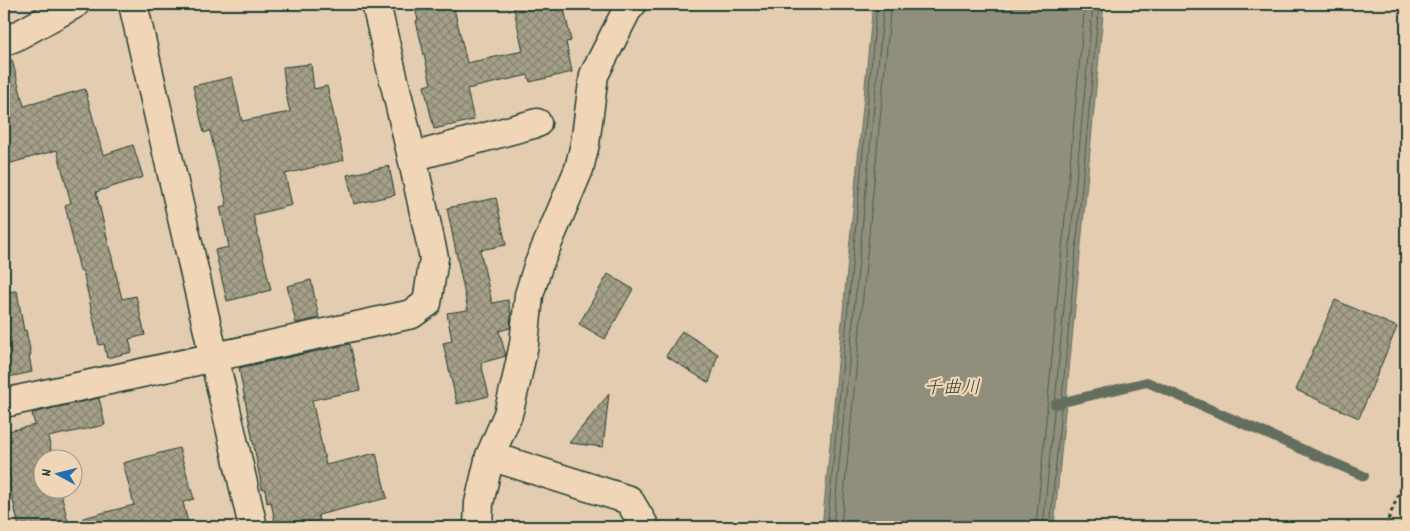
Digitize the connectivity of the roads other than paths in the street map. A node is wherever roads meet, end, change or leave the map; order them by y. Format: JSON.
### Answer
{"nodes":[{"id":1,"x":75,"y":4,"type":"edge"},
{"id":2,"x":133,"y":4,"type":"edge"},
{"id":3,"x":376,"y":4,"type":"edge"},
{"id":4,"x":632,"y":4,"type":"edge"},
{"id":5,"x":4,"y":41,"type":"edge"},
{"id":6,"x":538,"y":123,"type":"dead end"},
{"id":7,"x":412,"y":157,"type":"junction"},
{"id":8,"x":213,"y":357,"type":"junction"},
{"id":9,"x":4,"y":404,"type":"edge"},
{"id":10,"x":490,"y":456,"type":"junction"},
{"id":11,"x":253,"y":527,"type":"edge"},
{"id":12,"x":478,"y":527,"type":"edge"},
{"id":13,"x":645,"y":527,"type":"edge"}],
"edges":[{"from":1,"to":5,"type":"street"},
{"from":2,"to":8,"type":"street"},
{"from":3,"to":7,"type":"street"},
{"from":4,"to":10,"type":"street"},
{"from":6,"to":7,"type":"street"},
{"from":7,"to":8,"type":"street"},
{"from":8,"to":9,"type":"street"},
{"from":8,"to":11,"type":"street"},
{"from":10,"to":12,"type":"street"},
{"from":10,"to":13,"type":"street"}]}
